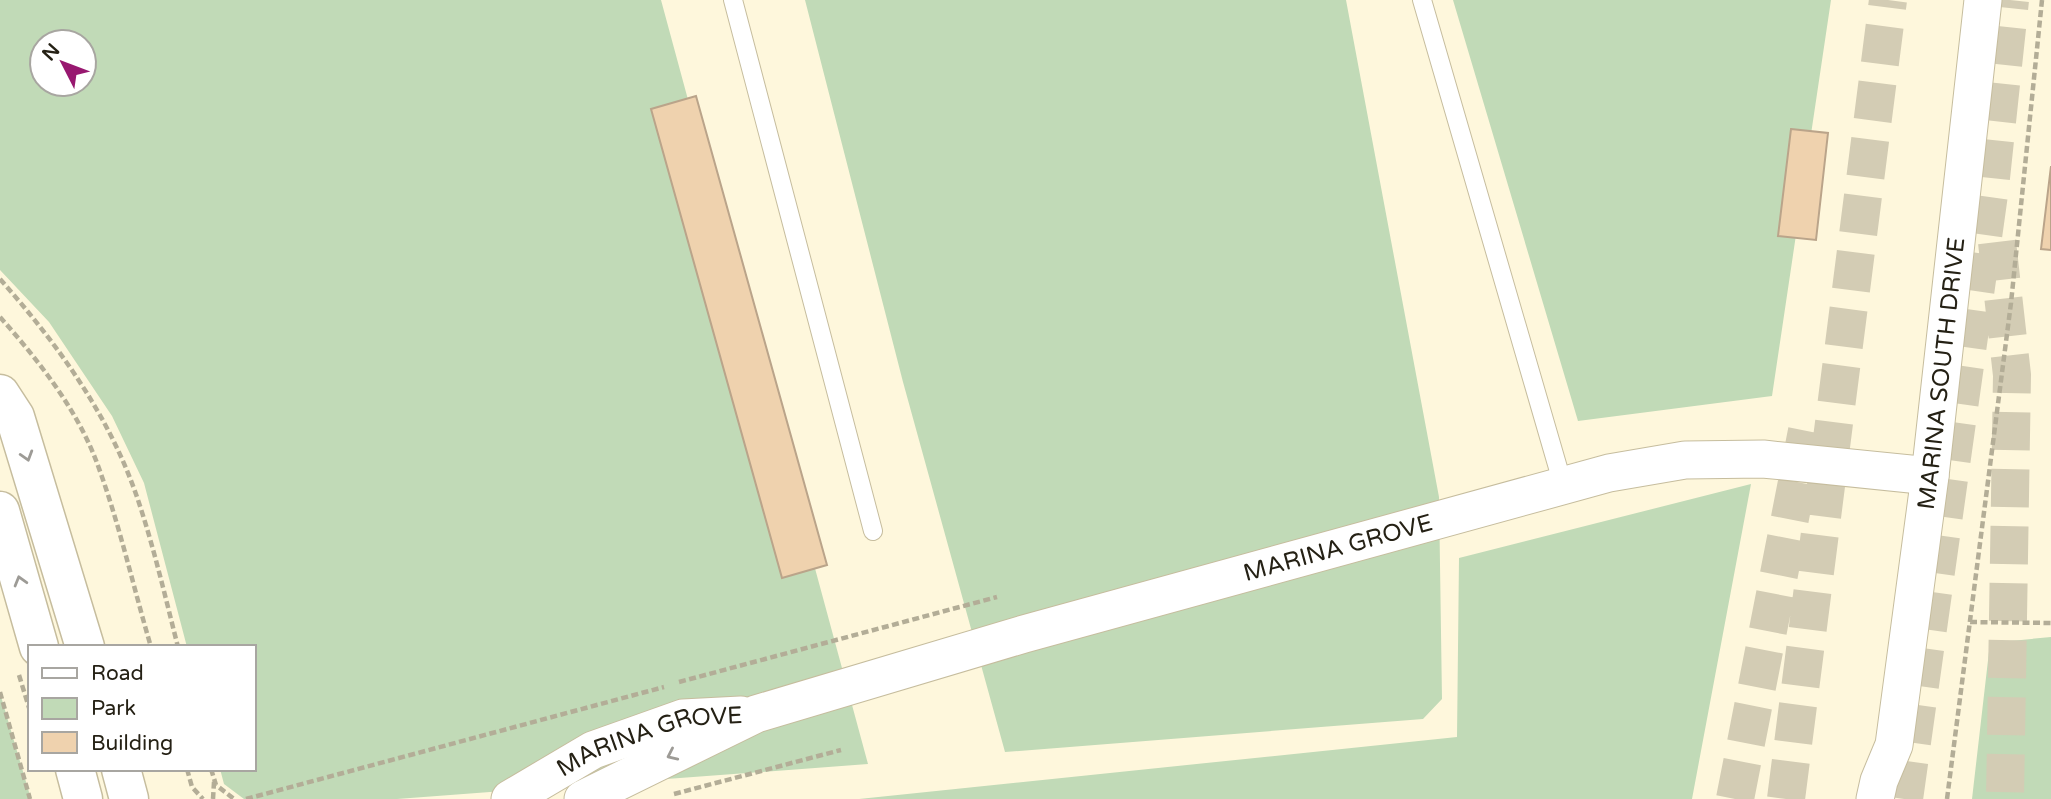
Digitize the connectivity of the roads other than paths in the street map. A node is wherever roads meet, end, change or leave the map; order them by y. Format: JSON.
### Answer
{"nodes":[{"id":1,"x":733,"y":0,"type":"edge"},
{"id":2,"x":1422,"y":0,"type":"edge"},
{"id":3,"x":1983,"y":0,"type":"edge"},
{"id":4,"x":0,"y":394,"type":"edge"},
{"id":5,"x":1930,"y":476,"type":"junction"},
{"id":6,"x":1563,"y":485,"type":"junction"},
{"id":7,"x":0,"y":511,"type":"edge"},
{"id":8,"x":873,"y":531,"type":"dead end"},
{"id":9,"x":38,"y":645,"type":"edge"},
{"id":10,"x":84,"y":645,"type":"edge"},
{"id":11,"x":756,"y":714,"type":"junction"},
{"id":12,"x":1894,"y":745,"type":"junction"},
{"id":13,"x":76,"y":771,"type":"edge"},
{"id":14,"x":122,"y":771,"type":"edge"},
{"id":15,"x":83,"y":799,"type":"edge"},
{"id":16,"x":129,"y":799,"type":"edge"},
{"id":17,"x":510,"y":799,"type":"edge"},
{"id":18,"x":583,"y":799,"type":"edge"},
{"id":19,"x":1875,"y":799,"type":"edge"},
{"id":20,"x":1901,"y":799,"type":"edge"}],
"edges":[{"from":1,"to":8,"type":"lane"},
{"from":2,"to":6,"type":"lane"},
{"from":3,"to":5,"type":"street","name":"MARINA SOUTH DRIVE"},
{"from":4,"to":10,"type":"street","one_way":true},
{"from":5,"to":6,"type":"street","name":"MARINA GROVE"},
{"from":5,"to":12,"type":"street","name":"MARINA SOUTH DRIVE"},
{"from":6,"to":11,"type":"street","name":"MARINA GROVE"},
{"from":9,"to":7,"type":"street","one_way":true},
{"from":11,"to":17,"type":"street","name":"MARINA GROVE"},
{"from":11,"to":18,"type":"street","name":"MARINA GROVE","one_way":true},
{"from":12,"to":19,"type":"street","name":"MARINA SOUTH DRIVE"},
{"from":12,"to":20,"type":"street","name":"MARINA SOUTH DRIVE"},
{"from":13,"to":15,"type":"street"},
{"from":14,"to":16,"type":"street"}]}
